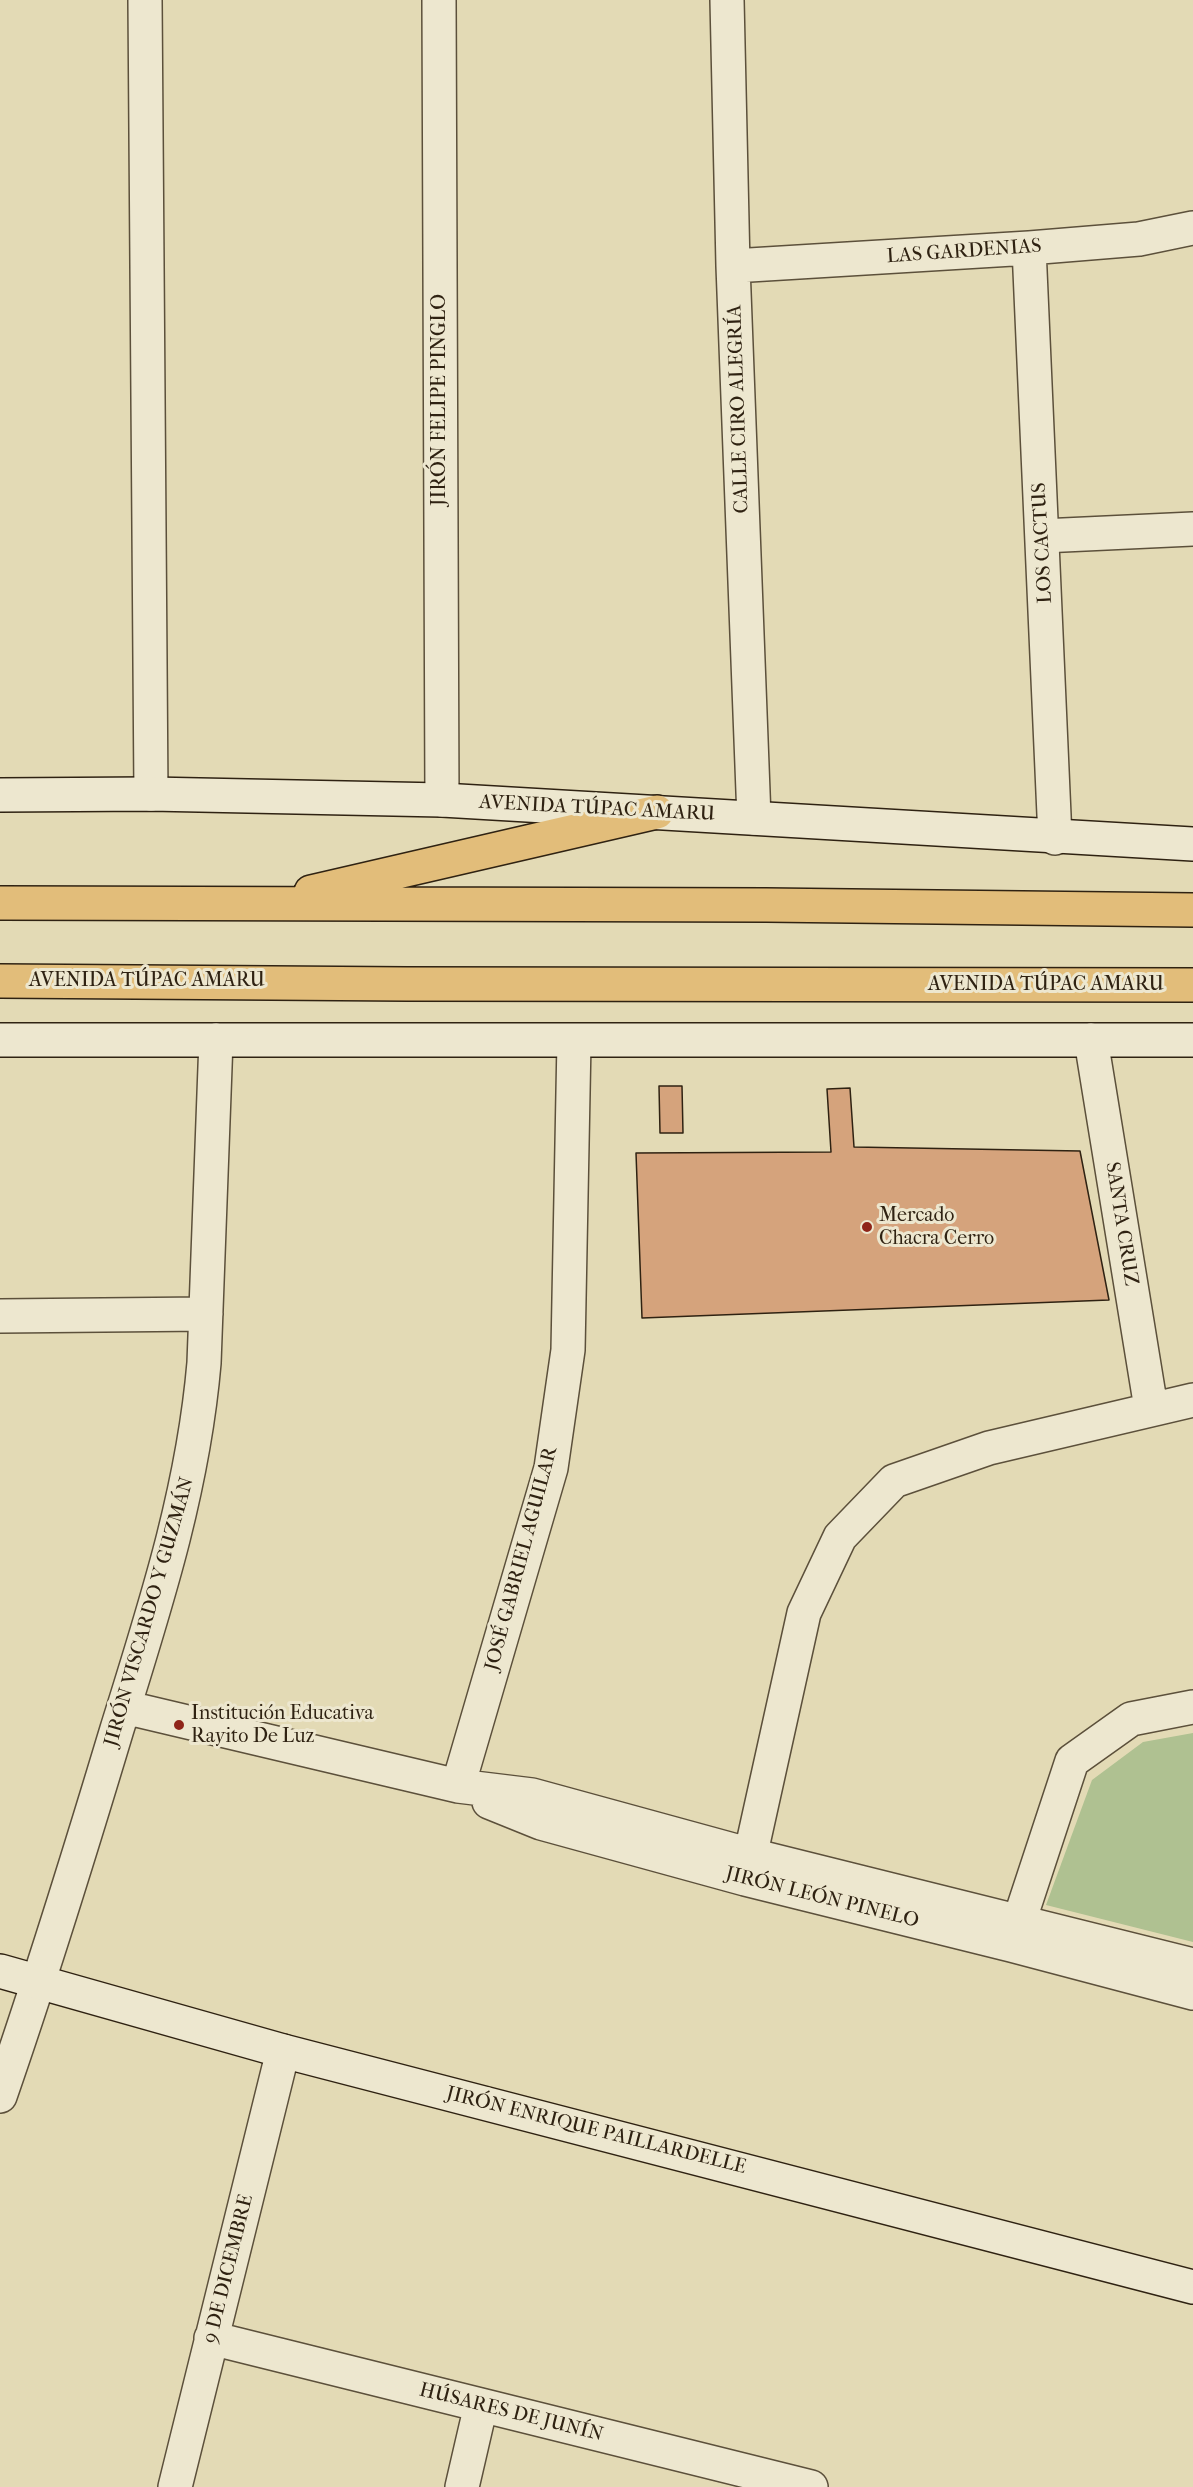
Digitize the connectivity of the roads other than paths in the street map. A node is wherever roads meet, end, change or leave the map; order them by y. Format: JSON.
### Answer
{"nodes":[{"id":1,"x":145,"y":0,"type":"edge"},
{"id":2,"x":438,"y":0,"type":"edge"},
{"id":3,"x":727,"y":0,"type":"edge"},
{"id":4,"x":1193,"y":228,"type":"edge"},
{"id":5,"x":1029,"y":248,"type":"junction"},
{"id":6,"x":733,"y":266,"type":"junction"},
{"id":7,"x":1193,"y":529,"type":"edge"},
{"id":8,"x":1042,"y":536,"type":"junction"},
{"id":9,"x":151,"y":794,"type":"junction"},
{"id":10,"x":0,"y":795,"type":"edge"},
{"id":11,"x":442,"y":800,"type":"junction"},
{"id":12,"x":657,"y":812,"type":"junction"},
{"id":13,"x":754,"y":818,"type":"junction"},
{"id":14,"x":1055,"y":838,"type":"junction"},
{"id":15,"x":1193,"y":844,"type":"edge"},
{"id":16,"x":0,"y":903,"type":"edge"},
{"id":17,"x":256,"y":904,"type":"junction"},
{"id":18,"x":1193,"y":910,"type":"edge"},
{"id":19,"x":0,"y":981,"type":"edge"},
{"id":20,"x":1193,"y":985,"type":"edge"},
{"id":21,"x":0,"y":1040,"type":"edge"},
{"id":22,"x":216,"y":1040,"type":"junction"},
{"id":23,"x":1091,"y":1040,"type":"junction"},
{"id":24,"x":1193,"y":1040,"type":"edge"},
{"id":25,"x":574,"y":1041,"type":"junction"},
{"id":26,"x":206,"y":1314,"type":"junction"},
{"id":27,"x":0,"y":1316,"type":"edge"},
{"id":28,"x":1193,"y":1400,"type":"edge"},
{"id":29,"x":1151,"y":1408,"type":"junction"},
{"id":30,"x":124,"y":1707,"type":"junction"},
{"id":31,"x":1193,"y":1707,"type":"edge"},
{"id":32,"x":458,"y":1786,"type":"junction"},
{"id":33,"x":748,"y":1867,"type":"junction"},
{"id":34,"x":1015,"y":1933,"type":"junction"},
{"id":35,"x":1193,"y":1965,"type":"edge"},
{"id":36,"x":0,"y":1971,"type":"edge"},
{"id":37,"x":40,"y":1982,"type":"junction"},
{"id":38,"x":1193,"y":1993,"type":"edge"},
{"id":39,"x":282,"y":2050,"type":"junction"},
{"id":40,"x":0,"y":2096,"type":"edge"},
{"id":41,"x":1193,"y":2287,"type":"edge"},
{"id":42,"x":211,"y":2338,"type":"junction"},
{"id":43,"x":481,"y":2405,"type":"junction"},
{"id":44,"x":778,"y":2483,"type":"edge"},
{"id":45,"x":175,"y":2487,"type":"edge"},
{"id":46,"x":462,"y":2487,"type":"edge"},
{"id":47,"x":811,"y":2487,"type":"edge"}],
"edges":[{"from":1,"to":9,"type":"street"},
{"from":2,"to":11,"type":"street","name":"JIRÓN FELIPE PINGLO"},
{"from":3,"to":6,"type":"street","name":"CALLE CIRO ALEGRÍA"},
{"from":4,"to":5,"type":"street","name":"LAS GARDENIAS"},
{"from":5,"to":6,"type":"street","name":"LAS GARDENIAS"},
{"from":5,"to":8,"type":"street","name":"LOS CACTUS"},
{"from":6,"to":13,"type":"street","name":"CALLE CIRO ALEGRÍA"},
{"from":7,"to":8,"type":"street"},
{"from":8,"to":14,"type":"street","name":"LOS CACTUS"},
{"from":9,"to":10,"type":"street","name":"AVENIDA TÚPAC AMARU"},
{"from":9,"to":11,"type":"street","name":"AVENIDA TÚPAC AMARU"},
{"from":11,"to":12,"type":"street","name":"AVENIDA TÚPAC AMARU"},
{"from":12,"to":13,"type":"street","name":"AVENIDA TÚPAC AMARU"},
{"from":12,"to":17,"type":"highway"},
{"from":13,"to":14,"type":"street","name":"AVENIDA TÚPAC AMARU"},
{"from":14,"to":15,"type":"street","name":"AVENIDA TÚPAC AMARU"},
{"from":16,"to":17,"type":"highway"},
{"from":17,"to":18,"type":"highway"},
{"from":19,"to":20,"type":"highway","name":"AVENIDA TÚPAC AMARU"},
{"from":21,"to":22,"type":"street"},
{"from":22,"to":25,"type":"street"},
{"from":22,"to":26,"type":"street","name":"JIRÓN VISCARDO Y GUZMÁN"},
{"from":23,"to":24,"type":"street"},
{"from":23,"to":25,"type":"street"},
{"from":23,"to":29,"type":"street","name":"SANTA CRUZ"},
{"from":25,"to":32,"type":"street","name":"JOSÉ GABRIEL AGUILAR"},
{"from":26,"to":27,"type":"street"},
{"from":26,"to":30,"type":"street","name":"JIRÓN VISCARDO Y GUZMÁN"},
{"from":28,"to":29,"type":"street"},
{"from":29,"to":33,"type":"street"},
{"from":30,"to":32,"type":"street","name":"JIRÓN LEÓN PINELO"},
{"from":30,"to":37,"type":"street","name":"JIRÓN VISCARDO Y GUZMÁN"},
{"from":31,"to":34,"type":"street"},
{"from":32,"to":33,"type":"street","name":"JIRÓN LEÓN PINELO"},
{"from":33,"to":34,"type":"street","name":"JIRÓN LEÓN PINELO"},
{"from":34,"to":35,"type":"street","name":"JIRÓN LEÓN PINELO"},
{"from":34,"to":38,"type":"street","name":"JIRÓN LEÓN PINELO"},
{"from":36,"to":37,"type":"street","name":"JIRÓN ENRIQUE PAILLARDELLE"},
{"from":37,"to":39,"type":"street","name":"JIRÓN ENRIQUE PAILLARDELLE"},
{"from":37,"to":40,"type":"street","name":"JIRÓN VISCARDO Y GUZMÁN"},
{"from":39,"to":41,"type":"street","name":"JIRÓN ENRIQUE PAILLARDELLE"},
{"from":39,"to":42,"type":"street","name":"9 DE DICEMBRE"},
{"from":42,"to":43,"type":"street","name":"HÚSARES DE JUNÍN"},
{"from":42,"to":45,"type":"street","name":"9 DE DICEMBRE"},
{"from":43,"to":44,"type":"street","name":"HÚSARES DE JUNÍN"},
{"from":43,"to":46,"type":"street"},
{"from":44,"to":47,"type":"street","name":"HÚSARES DE JUNÍN"}]}
